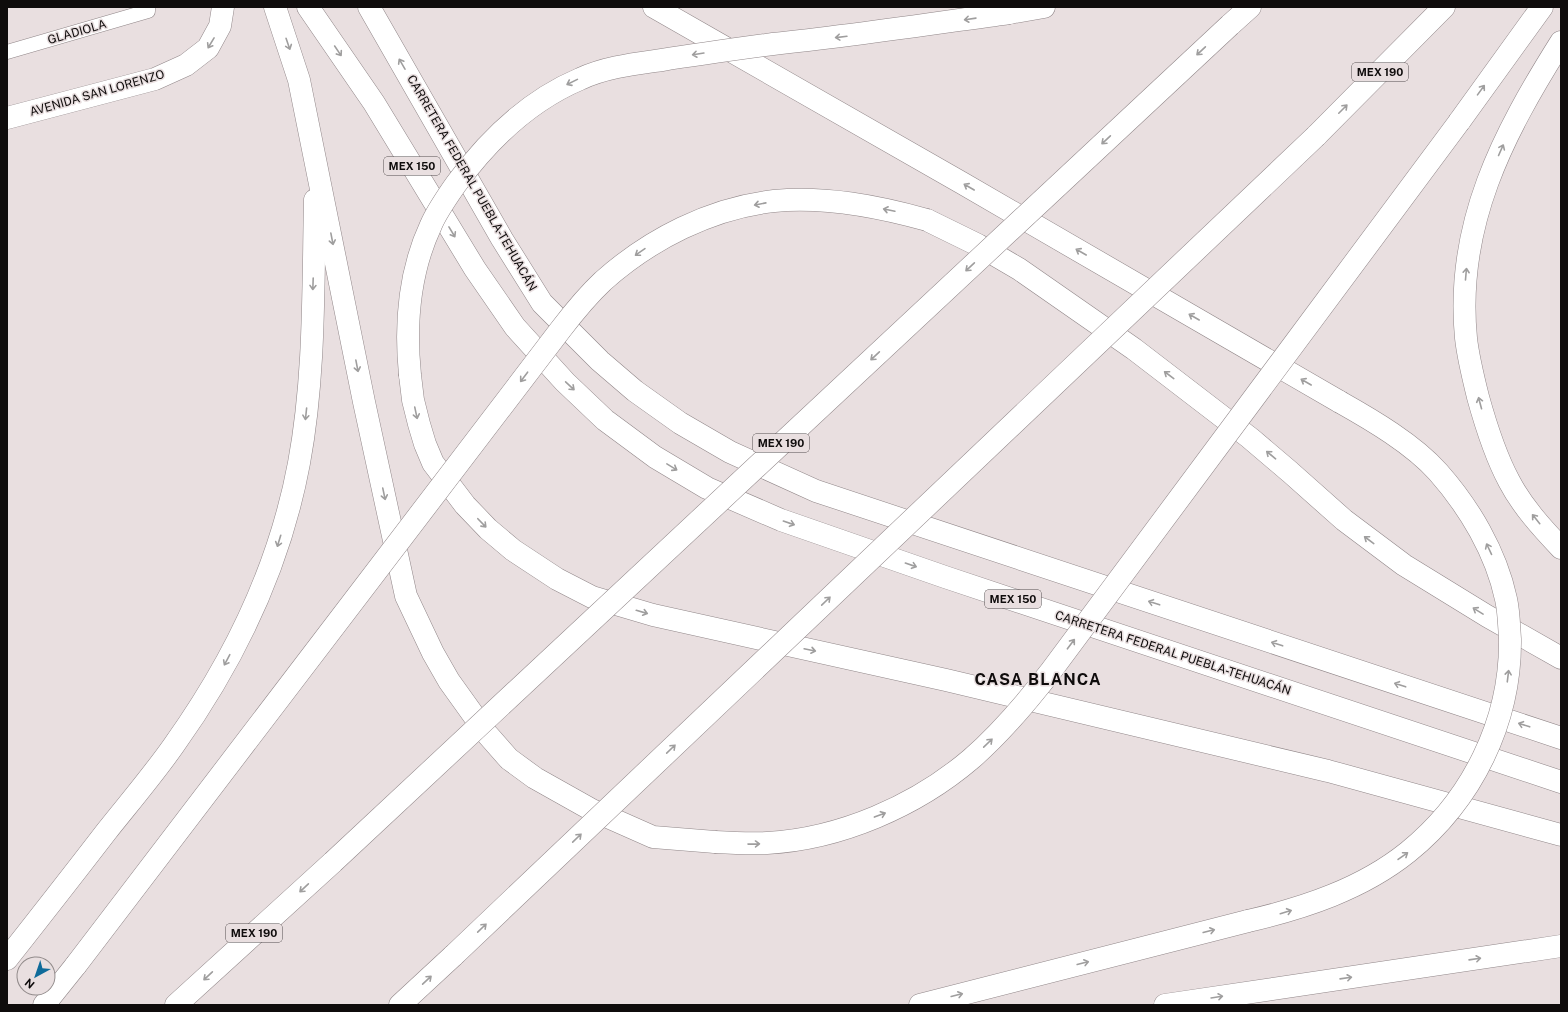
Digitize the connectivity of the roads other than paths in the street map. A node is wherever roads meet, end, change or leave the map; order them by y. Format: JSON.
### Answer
{"nodes":[{"id":1,"x":222,"y":7,"type":"edge"},
{"id":2,"x":275,"y":7,"type":"edge"},
{"id":3,"x":308,"y":7,"type":"edge"},
{"id":4,"x":369,"y":7,"type":"edge"},
{"id":5,"x":654,"y":7,"type":"edge"},
{"id":6,"x":1044,"y":7,"type":"edge"},
{"id":7,"x":1250,"y":7,"type":"edge"},
{"id":8,"x":1444,"y":7,"type":"edge"},
{"id":9,"x":1542,"y":7,"type":"edge"},
{"id":10,"x":148,"y":9,"type":"edge"},
{"id":11,"x":1561,"y":42,"type":"edge"},
{"id":12,"x":7,"y":52,"type":"edge"},
{"id":13,"x":7,"y":118,"type":"edge"},
{"id":14,"x":317,"y":161,"type":"junction"},
{"id":15,"x":1561,"y":548,"type":"edge"},
{"id":16,"x":1561,"y":658,"type":"edge"},
{"id":17,"x":1561,"y":738,"type":"edge"},
{"id":18,"x":1561,"y":782,"type":"edge"},
{"id":19,"x":1561,"y":835,"type":"edge"},
{"id":20,"x":1561,"y":946,"type":"edge"},
{"id":21,"x":7,"y":960,"type":"edge"},
{"id":22,"x":44,"y":1005,"type":"edge"},
{"id":23,"x":176,"y":1005,"type":"edge"},
{"id":24,"x":400,"y":1005,"type":"edge"},
{"id":25,"x":920,"y":1005,"type":"edge"},
{"id":26,"x":1165,"y":1005,"type":"edge"}],
"edges":[{"from":1,"to":13,"type":"main road","name":"AVENIDA SAN LORENZO","one_way":true},
{"from":2,"to":14,"type":"main road","one_way":true},
{"from":3,"to":18,"type":"main road","name":"CARRETERA FEDERAL PUEBLA-TEHUACÁN","number":"MEX 150","one_way":true},
{"from":17,"to":4,"type":"main road","name":"CARRETERA FEDERAL PUEBLA-TEHUACÁN","number":"MEX 150","one_way":true},
{"from":25,"to":5,"type":"main road","one_way":true,"bridge":true},
{"from":6,"to":19,"type":"main road","one_way":true,"bridge":true},
{"from":7,"to":23,"type":"main road","number":"MEX 190","one_way":true,"bridge":true},
{"from":24,"to":8,"type":"main road","number":"MEX 190","one_way":true,"bridge":true},
{"from":14,"to":9,"type":"main road","one_way":true,"bridge":true},
{"from":10,"to":12,"type":"lane","name":"GLADIOLA"},
{"from":15,"to":11,"type":"main road","one_way":true},
{"from":14,"to":21,"type":"main road","one_way":true},
{"from":16,"to":22,"type":"main road","one_way":true,"bridge":true},
{"from":26,"to":20,"type":"main road","one_way":true}]}
